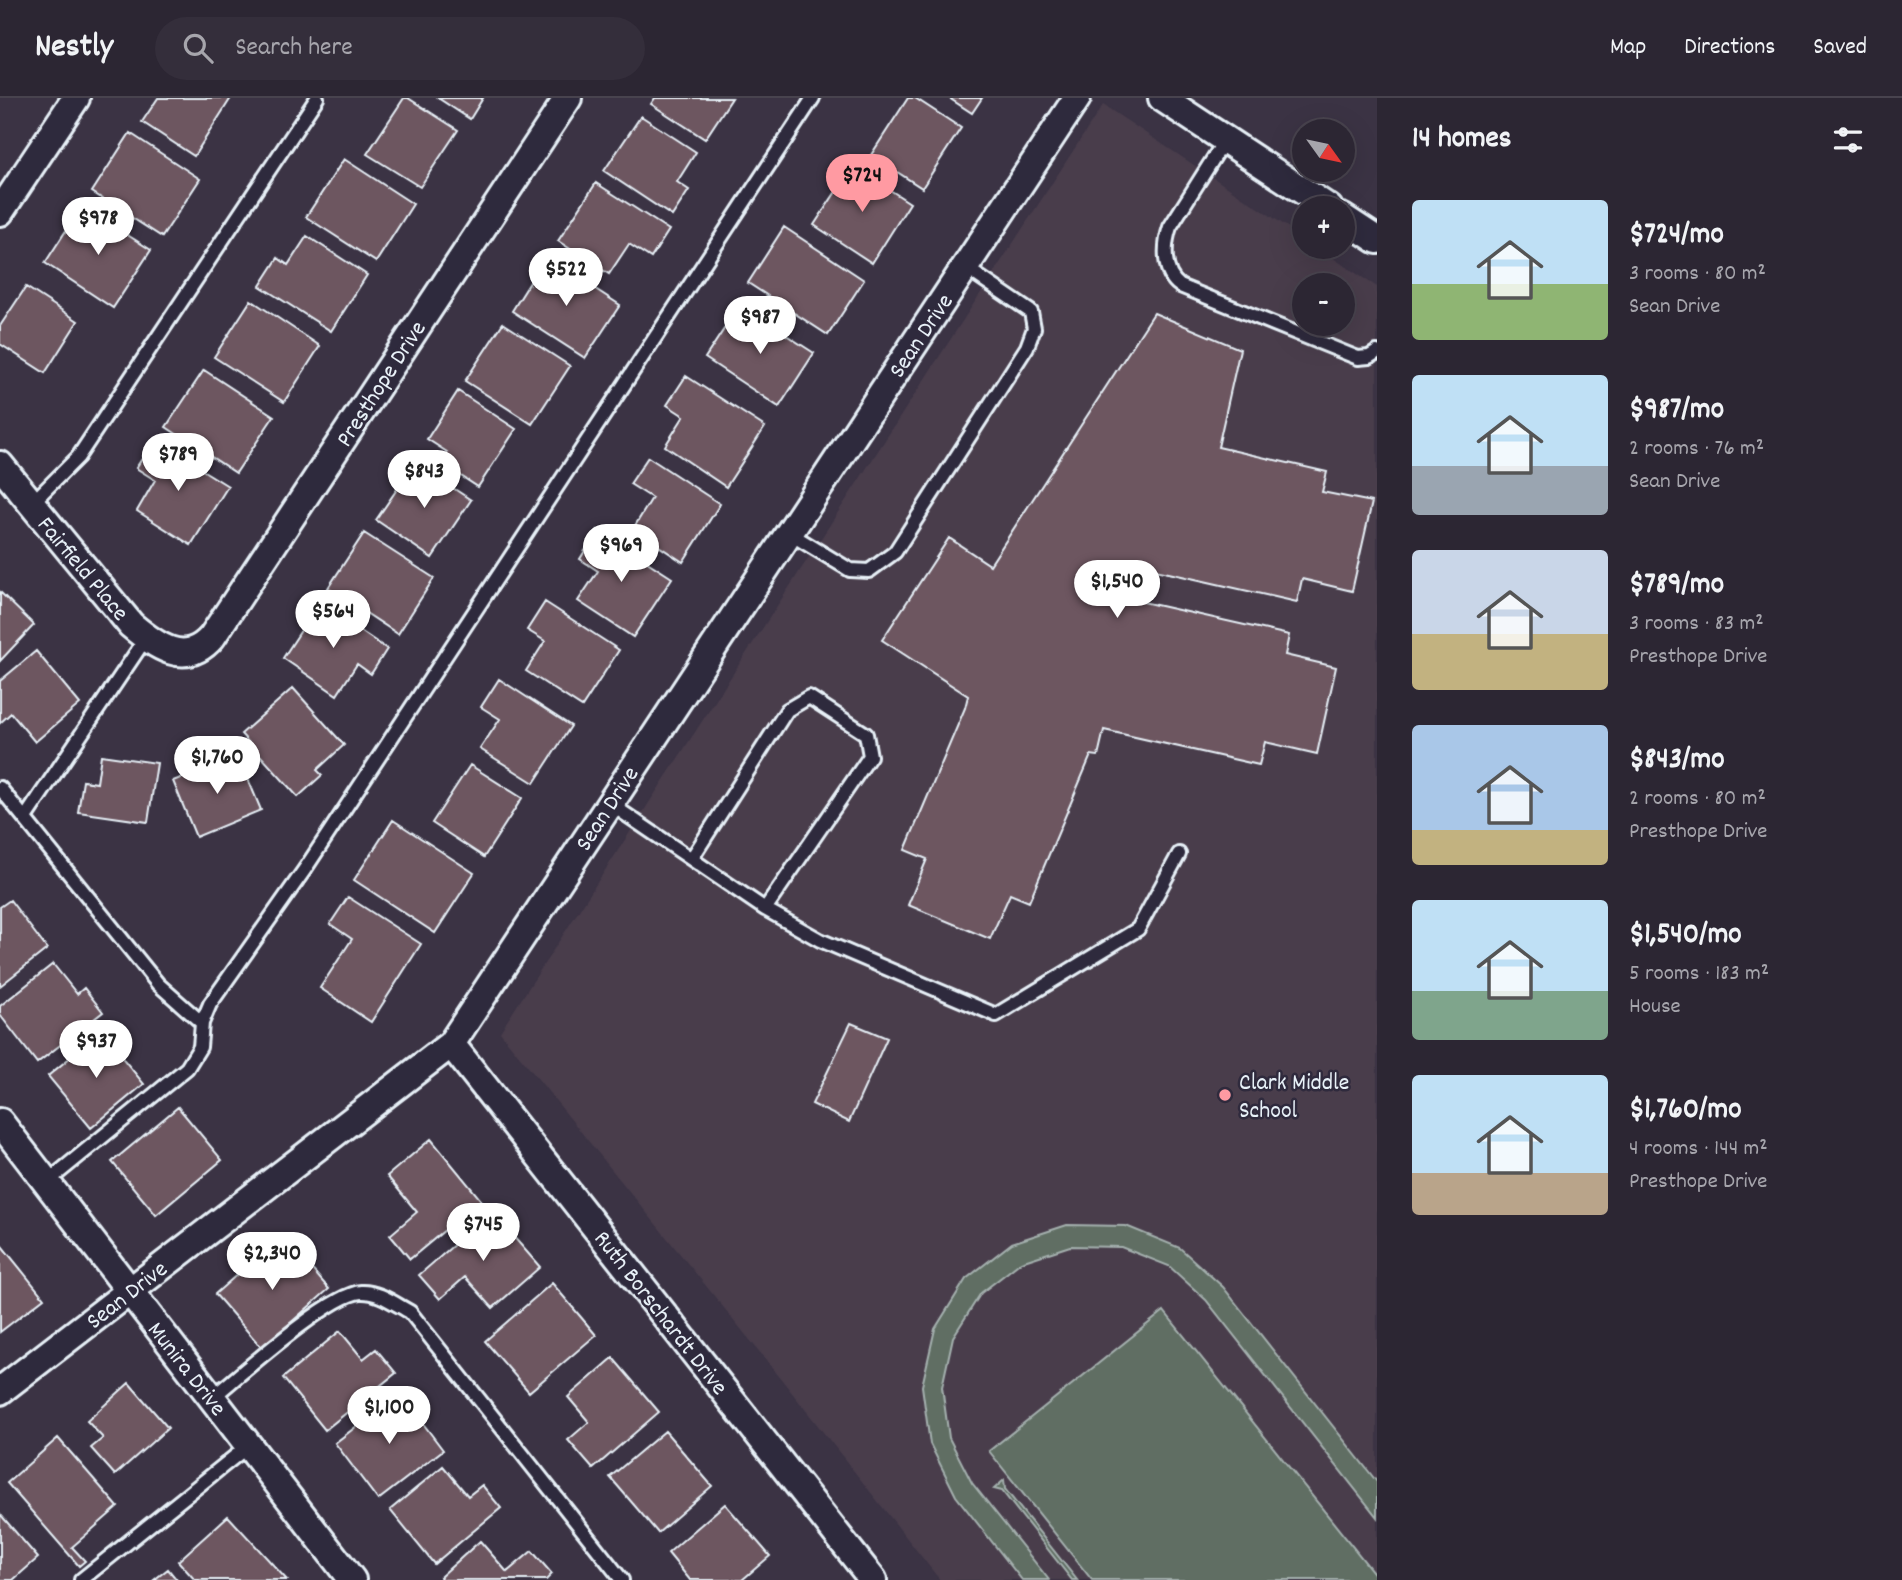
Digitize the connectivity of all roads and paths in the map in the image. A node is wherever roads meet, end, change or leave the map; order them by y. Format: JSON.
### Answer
{"nodes":[{"id":1,"x":76,"y":98,"type":"edge"},
{"id":2,"x":317,"y":98,"type":"edge"},
{"id":3,"x":568,"y":98,"type":"edge"},
{"id":4,"x":813,"y":98,"type":"edge"},
{"id":5,"x":1077,"y":98,"type":"edge"},
{"id":6,"x":1162,"y":98,"type":"edge"},
{"id":7,"x":1225,"y":140,"type":"junction"},
{"id":8,"x":1311,"y":196,"type":"edge"},
{"id":9,"x":0,"y":212,"type":"edge"},
{"id":10,"x":1355,"y":226,"type":"edge"},
{"id":11,"x":1377,"y":240,"type":"edge"},
{"id":12,"x":965,"y":267,"type":"junction"},
{"id":13,"x":1377,"y":352,"type":"edge"},
{"id":14,"x":0,"y":465,"type":"edge"},
{"id":15,"x":30,"y":504,"type":"junction"},
{"id":16,"x":789,"y":533,"type":"junction"},
{"id":17,"x":146,"y":638,"type":"junction"},
{"id":18,"x":181,"y":652,"type":"joint"},
{"id":19,"x":0,"y":788,"type":"edge"},
{"id":20,"x":609,"y":803,"type":"junction"},
{"id":21,"x":25,"y":818,"type":"junction"},
{"id":22,"x":1179,"y":854,"type":"dead end"},
{"id":23,"x":692,"y":858,"type":"junction"},
{"id":24,"x":765,"y":909,"type":"junction"},
{"id":25,"x":202,"y":1023,"type":"junction"},
{"id":26,"x":451,"y":1045,"type":"junction"},
{"id":27,"x":0,"y":1122,"type":"edge"},
{"id":28,"x":47,"y":1182,"type":"junction"},
{"id":29,"x":129,"y":1292,"type":"junction"},
{"id":30,"x":0,"y":1391,"type":"edge"},
{"id":31,"x":213,"y":1397,"type":"junction"},
{"id":32,"x":248,"y":1446,"type":"junction"},
{"id":33,"x":81,"y":1580,"type":"edge"},
{"id":34,"x":352,"y":1580,"type":"edge"},
{"id":35,"x":622,"y":1580,"type":"edge"},
{"id":36,"x":873,"y":1580,"type":"edge"}],
"edges":[{"from":1,"to":9,"type":"street"},
{"from":2,"to":15,"type":"lane"},
{"from":3,"to":18,"type":"street","name":"Presthope Drive"},
{"from":4,"to":25,"type":"lane"},
{"from":5,"to":12,"type":"street","name":"Sean Drive"},
{"from":6,"to":7,"type":"street"},
{"from":7,"to":8,"type":"street"},
{"from":7,"to":13,"type":"lane"},
{"from":10,"to":11,"type":"street"},
{"from":12,"to":16,"type":"street","name":"Sean Drive"},
{"from":12,"to":16,"type":"lane"},
{"from":14,"to":15,"type":"street","name":"Fairfield Place"},
{"from":15,"to":17,"type":"street","name":"Fairfield Place"},
{"from":16,"to":20,"type":"street","name":"Sean Drive"},
{"from":17,"to":18,"type":"street","name":"Fairfield Place"},
{"from":17,"to":21,"type":"lane"},
{"from":19,"to":21,"type":"lane"},
{"from":20,"to":23,"type":"lane"},
{"from":20,"to":26,"type":"street","name":"Sean Drive"},
{"from":21,"to":25,"type":"lane"},
{"from":22,"to":24,"type":"lane"},
{"from":23,"to":24,"type":"lane"},
{"from":23,"to":24,"type":"lane"},
{"from":25,"to":28,"type":"lane"},
{"from":26,"to":29,"type":"street","name":"Sean Drive"},
{"from":26,"to":36,"type":"street","name":"Ruth Borschardt Drive"},
{"from":27,"to":28,"type":"street","name":"Munira Drive"},
{"from":28,"to":29,"type":"street","name":"Munira Drive"},
{"from":29,"to":30,"type":"street","name":"Sean Drive"},
{"from":29,"to":31,"type":"street","name":"Munira Drive"},
{"from":31,"to":32,"type":"street","name":"Munira Drive"},
{"from":31,"to":35,"type":"lane"},
{"from":32,"to":33,"type":"lane"},
{"from":32,"to":34,"type":"street","name":"Munira Drive"}]}
